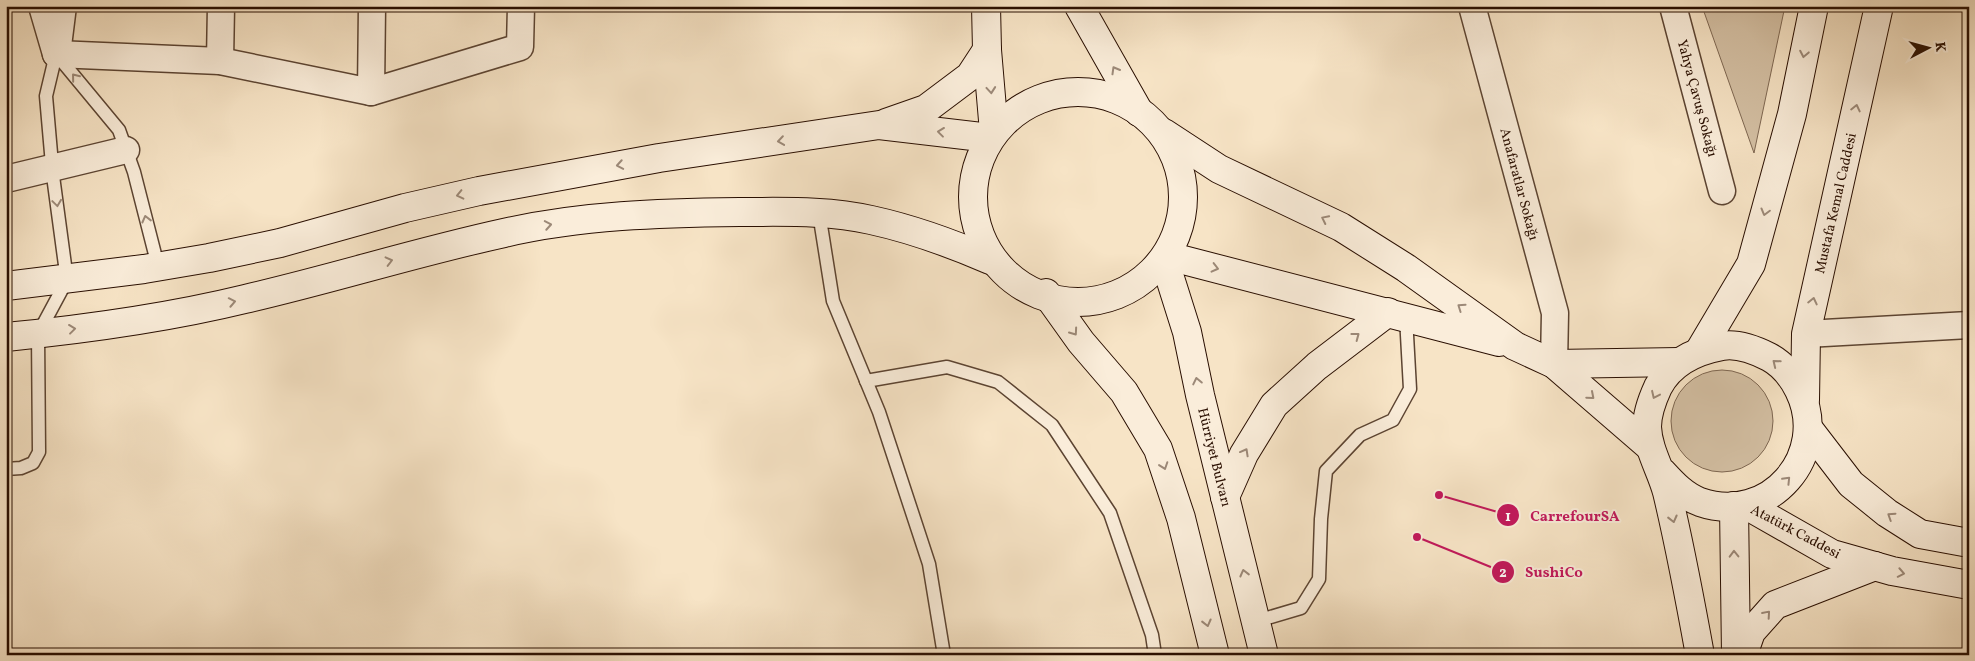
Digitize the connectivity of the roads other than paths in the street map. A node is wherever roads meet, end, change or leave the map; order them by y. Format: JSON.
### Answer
{"nodes":[{"id":1,"x":42,"y":6,"type":"edge"},
{"id":2,"x":63,"y":6,"type":"edge"},
{"id":3,"x":221,"y":6,"type":"edge"},
{"id":4,"x":372,"y":6,"type":"edge"},
{"id":5,"x":522,"y":6,"type":"edge"},
{"id":6,"x":986,"y":6,"type":"edge"},
{"id":7,"x":1079,"y":6,"type":"edge"},
{"id":8,"x":1472,"y":6,"type":"edge"},
{"id":9,"x":1673,"y":6,"type":"edge"},
{"id":10,"x":1814,"y":6,"type":"edge"},
{"id":11,"x":1879,"y":6,"type":"edge"},
{"id":12,"x":987,"y":50,"type":"junction"},
{"id":13,"x":56,"y":54,"type":"junction"},
{"id":14,"x":220,"y":61,"type":"junction"},
{"id":15,"x":371,"y":92,"type":"junction"},
{"id":16,"x":1139,"y":112,"type":"junction"},
{"id":17,"x":879,"y":125,"type":"junction"},
{"id":18,"x":1160,"y":130,"type":"junction"},
{"id":19,"x":992,"y":135,"type":"junction"},
{"id":20,"x":126,"y":150,"type":"junction"},
{"id":21,"x":52,"y":169,"type":"junction"},
{"id":22,"x":6,"y":179,"type":"edge"},
{"id":23,"x":1722,"y":191,"type":"dead end"},
{"id":24,"x":819,"y":213,"type":"junction"},
{"id":25,"x":1166,"y":257,"type":"junction"},
{"id":26,"x":990,"y":260,"type":"junction"},
{"id":27,"x":158,"y":266,"type":"junction"},
{"id":28,"x":67,"y":280,"type":"junction"},
{"id":29,"x":6,"y":286,"type":"edge"},
{"id":30,"x":1046,"y":293,"type":"junction"},
{"id":31,"x":1397,"y":315,"type":"junction"},
{"id":32,"x":1969,"y":325,"type":"edge"},
{"id":33,"x":38,"y":334,"type":"junction"},
{"id":34,"x":1806,"y":334,"type":"junction"},
{"id":35,"x":6,"y":337,"type":"edge"},
{"id":36,"x":1515,"y":346,"type":"junction"},
{"id":37,"x":1690,"y":356,"type":"junction"},
{"id":38,"x":1554,"y":364,"type":"junction"},
{"id":39,"x":866,"y":382,"type":"junction"},
{"id":40,"x":1806,"y":415,"type":"junction"},
{"id":41,"x":1650,"y":447,"type":"junction"},
{"id":42,"x":6,"y":469,"type":"edge"},
{"id":43,"x":1662,"y":472,"type":"junction"},
{"id":44,"x":1225,"y":497,"type":"junction"},
{"id":45,"x":1740,"y":505,"type":"junction"},
{"id":46,"x":1969,"y":543,"type":"edge"},
{"id":47,"x":1875,"y":566,"type":"junction"},
{"id":48,"x":1969,"y":585,"type":"edge"},
{"id":49,"x":1256,"y":621,"type":"junction"},
{"id":50,"x":944,"y":655,"type":"edge"},
{"id":51,"x":1155,"y":655,"type":"edge"},
{"id":52,"x":1215,"y":655,"type":"edge"},
{"id":53,"x":1264,"y":655,"type":"edge"},
{"id":54,"x":1700,"y":655,"type":"edge"},
{"id":55,"x":1736,"y":655,"type":"edge"},
{"id":56,"x":1743,"y":655,"type":"edge"}],
"edges":[{"from":1,"to":13,"type":"street"},
{"from":2,"to":13,"type":"street"},
{"from":3,"to":14,"type":"street"},
{"from":4,"to":15,"type":"street"},
{"from":5,"to":15,"type":"street"},
{"from":6,"to":12,"type":"street"},
{"from":16,"to":7,"type":"street","one_way":true},
{"from":8,"to":38,"type":"street","name":"Anafaratlar Sokağı"},
{"from":9,"to":23,"type":"street","name":"Yahya Çavuş Sokağı"},
{"from":10,"to":37,"type":"street","one_way":true},
{"from":34,"to":11,"type":"street","name":"Mustafa Kemal Caddesi","one_way":true},
{"from":12,"to":17,"type":"street"},
{"from":12,"to":19,"type":"street","one_way":true},
{"from":13,"to":14,"type":"street"},
{"from":20,"to":13,"type":"lane","one_way":true},
{"from":13,"to":21,"type":"lane"},
{"from":14,"to":15,"type":"street"},
{"from":16,"to":18,"type":"street"},
{"from":16,"to":19,"type":"street"},
{"from":19,"to":17,"type":"street","one_way":true},
{"from":17,"to":27,"type":"street","one_way":true},
{"from":18,"to":25,"type":"street"},
{"from":36,"to":18,"type":"street","one_way":true},
{"from":19,"to":26,"type":"street"},
{"from":20,"to":21,"type":"street"},
{"from":27,"to":20,"type":"lane","one_way":true},
{"from":21,"to":22,"type":"street"},
{"from":21,"to":28,"type":"lane","one_way":true},
{"from":24,"to":26,"type":"street"},
{"from":33,"to":24,"type":"street","one_way":true},
{"from":24,"to":39,"type":"lane"},
{"from":25,"to":30,"type":"street"},
{"from":25,"to":31,"type":"street","one_way":true},
{"from":44,"to":25,"type":"street","name":"Hürriyet Bulvarı","one_way":true},
{"from":26,"to":30,"type":"street"},
{"from":27,"to":28,"type":"street"},
{"from":28,"to":29,"type":"street"},
{"from":28,"to":33,"type":"lane"},
{"from":30,"to":52,"type":"street","one_way":true},
{"from":31,"to":36,"type":"street"},
{"from":44,"to":31,"type":"street","one_way":true},
{"from":31,"to":49,"type":"lane"},
{"from":32,"to":34,"type":"street"},
{"from":33,"to":35,"type":"street"},
{"from":33,"to":42,"type":"lane"},
{"from":34,"to":40,"type":"street","name":"Mustafa Kemal Caddesi"},
{"from":36,"to":38,"type":"street"},
{"from":37,"to":38,"type":"street"},
{"from":40,"to":37,"type":"street","one_way":true},
{"from":37,"to":41,"type":"street","one_way":true},
{"from":38,"to":41,"type":"street","one_way":true},
{"from":39,"to":50,"type":"lane"},
{"from":39,"to":51,"type":"lane"},
{"from":45,"to":40,"type":"street","one_way":true},
{"from":46,"to":40,"type":"street","one_way":true},
{"from":41,"to":43,"type":"street"},
{"from":43,"to":45,"type":"street"},
{"from":43,"to":54,"type":"street","one_way":true},
{"from":49,"to":44,"type":"street","name":"Hürriyet Bulvarı","one_way":true},
{"from":45,"to":47,"type":"street","name":"Atatürk Caddesi"},
{"from":55,"to":45,"type":"street","one_way":true},
{"from":47,"to":48,"type":"street","name":"Atatürk Caddesi","one_way":true},
{"from":56,"to":47,"type":"street","name":"Atatürk Caddesi","one_way":true},
{"from":49,"to":53,"type":"street","name":"Hürriyet Bulvarı"}]}
